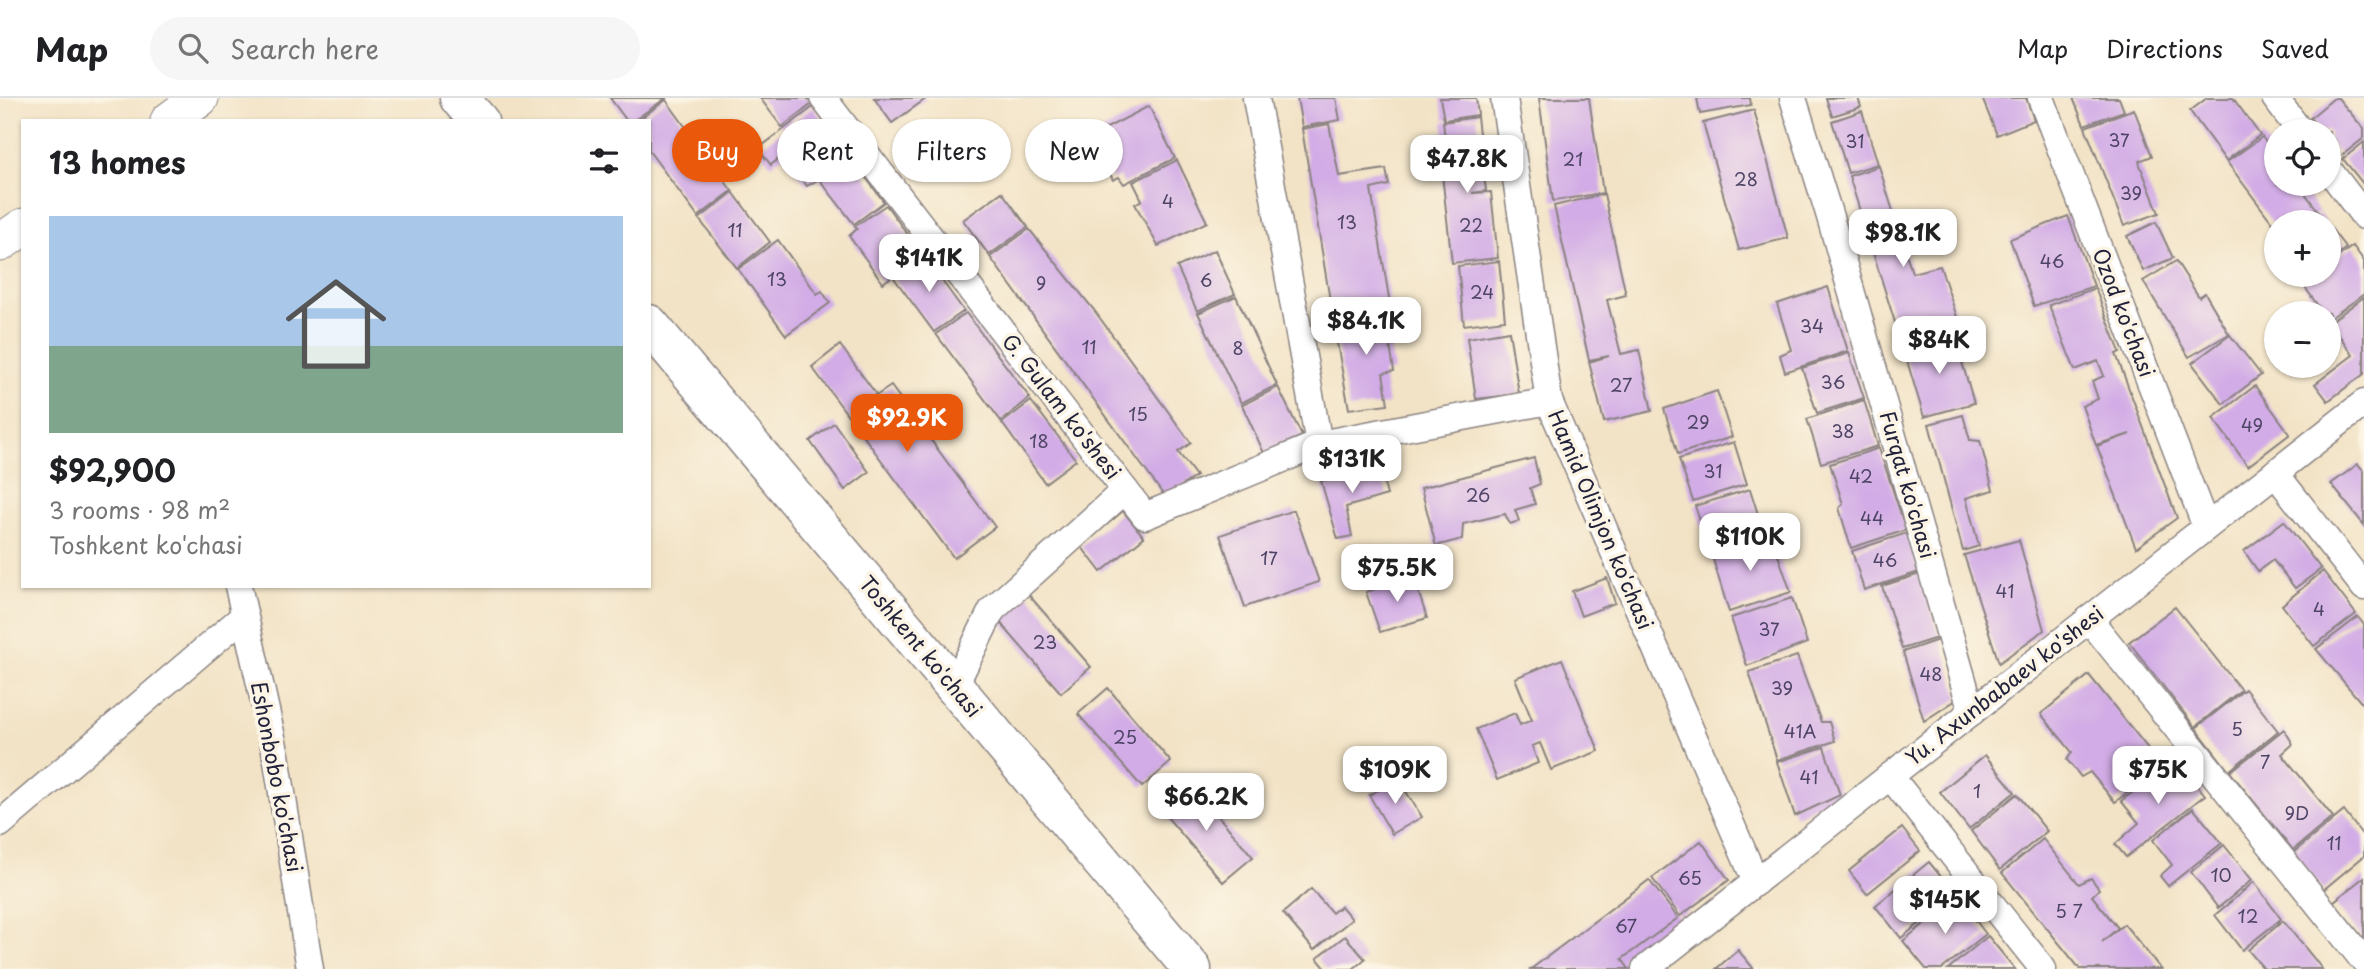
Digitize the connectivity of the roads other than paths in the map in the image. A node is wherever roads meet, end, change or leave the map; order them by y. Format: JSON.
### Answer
{"nodes":[{"id":1,"x":200,"y":98,"type":"edge"},
{"id":2,"x":459,"y":98,"type":"edge"},
{"id":3,"x":823,"y":98,"type":"edge"},
{"id":4,"x":1256,"y":98,"type":"edge"},
{"id":5,"x":1504,"y":98,"type":"edge"},
{"id":6,"x":1793,"y":98,"type":"edge"},
{"id":7,"x":2041,"y":98,"type":"edge"},
{"id":8,"x":2275,"y":98,"type":"edge"},
{"id":9,"x":172,"y":119,"type":"edge"},
{"id":10,"x":476,"y":119,"type":"edge"},
{"id":11,"x":2291,"y":119,"type":"edge"},
{"id":12,"x":2341,"y":186,"type":"edge"},
{"id":13,"x":2364,"y":216,"type":"edge"},
{"id":14,"x":21,"y":228,"type":"edge"},
{"id":15,"x":0,"y":243,"type":"edge"},
{"id":16,"x":651,"y":326,"type":"edge"},
{"id":17,"x":1549,"y":401,"type":"junction"},
{"id":18,"x":2364,"y":402,"type":"edge"},
{"id":19,"x":1318,"y":444,"type":"junction"},
{"id":20,"x":2275,"y":473,"type":"junction"},
{"id":21,"x":1125,"y":490,"type":"junction"},
{"id":22,"x":2206,"y":527,"type":"junction"},
{"id":23,"x":2364,"y":587,"type":"edge"},
{"id":24,"x":238,"y":588,"type":"edge"},
{"id":25,"x":244,"y":616,"type":"junction"},
{"id":26,"x":2089,"y":619,"type":"junction"},
{"id":27,"x":954,"y":687,"type":"junction"},
{"id":28,"x":1972,"y":712,"type":"junction"},
{"id":29,"x":1890,"y":776,"type":"junction"},
{"id":30,"x":0,"y":824,"type":"edge"},
{"id":31,"x":1756,"y":882,"type":"junction"},
{"id":32,"x":2364,"y":961,"type":"edge"},
{"id":33,"x":310,"y":969,"type":"edge"},
{"id":34,"x":1192,"y":969,"type":"edge"},
{"id":35,"x":1645,"y":969,"type":"edge"},
{"id":36,"x":2042,"y":969,"type":"edge"}],
"edges":[{"from":1,"to":9,"type":"street"},
{"from":2,"to":10,"type":"highway"},
{"from":3,"to":21,"type":"street","name":"G. Gulam ko'shesi"},
{"from":4,"to":19,"type":"street"},
{"from":5,"to":17,"type":"street","name":"Hamid Olimjon ko'chasi"},
{"from":6,"to":28,"type":"street","name":"Furqat ko'chasi"},
{"from":7,"to":22,"type":"street","name":"Ozod ko'chasi"},
{"from":8,"to":11,"type":"street"},
{"from":12,"to":13,"type":"street"},
{"from":14,"to":15,"type":"street"},
{"from":16,"to":27,"type":"highway","name":"Toshkent ko'chasi"},
{"from":17,"to":19,"type":"street"},
{"from":17,"to":31,"type":"street","name":"Hamid Olimjon ko'chasi"},
{"from":18,"to":20,"type":"street","name":"Yu. Axunbabaev ko'shesi"},
{"from":19,"to":21,"type":"street","name":"G. Gulam ko'shesi"},
{"from":20,"to":22,"type":"street","name":"Yu. Axunbabaev ko'shesi"},
{"from":20,"to":23,"type":"street"},
{"from":21,"to":27,"type":"street"},
{"from":22,"to":26,"type":"street","name":"Yu. Axunbabaev ko'shesi"},
{"from":24,"to":25,"type":"street","name":"Eshonbobo ko'chasi"},
{"from":25,"to":30,"type":"street"},
{"from":25,"to":33,"type":"street","name":"Eshonbobo ko'chasi"},
{"from":26,"to":28,"type":"street","name":"Yu. Axunbabaev ko'shesi"},
{"from":26,"to":32,"type":"street"},
{"from":27,"to":34,"type":"highway","name":"Toshkent ko'chasi"},
{"from":28,"to":29,"type":"street","name":"Yu. Axunbabaev ko'shesi"},
{"from":29,"to":31,"type":"street","name":"Yu. Axunbabaev ko'shesi"},
{"from":29,"to":36,"type":"street"},
{"from":31,"to":35,"type":"street","name":"Yu. Axunbabaev ko'shesi"}]}
